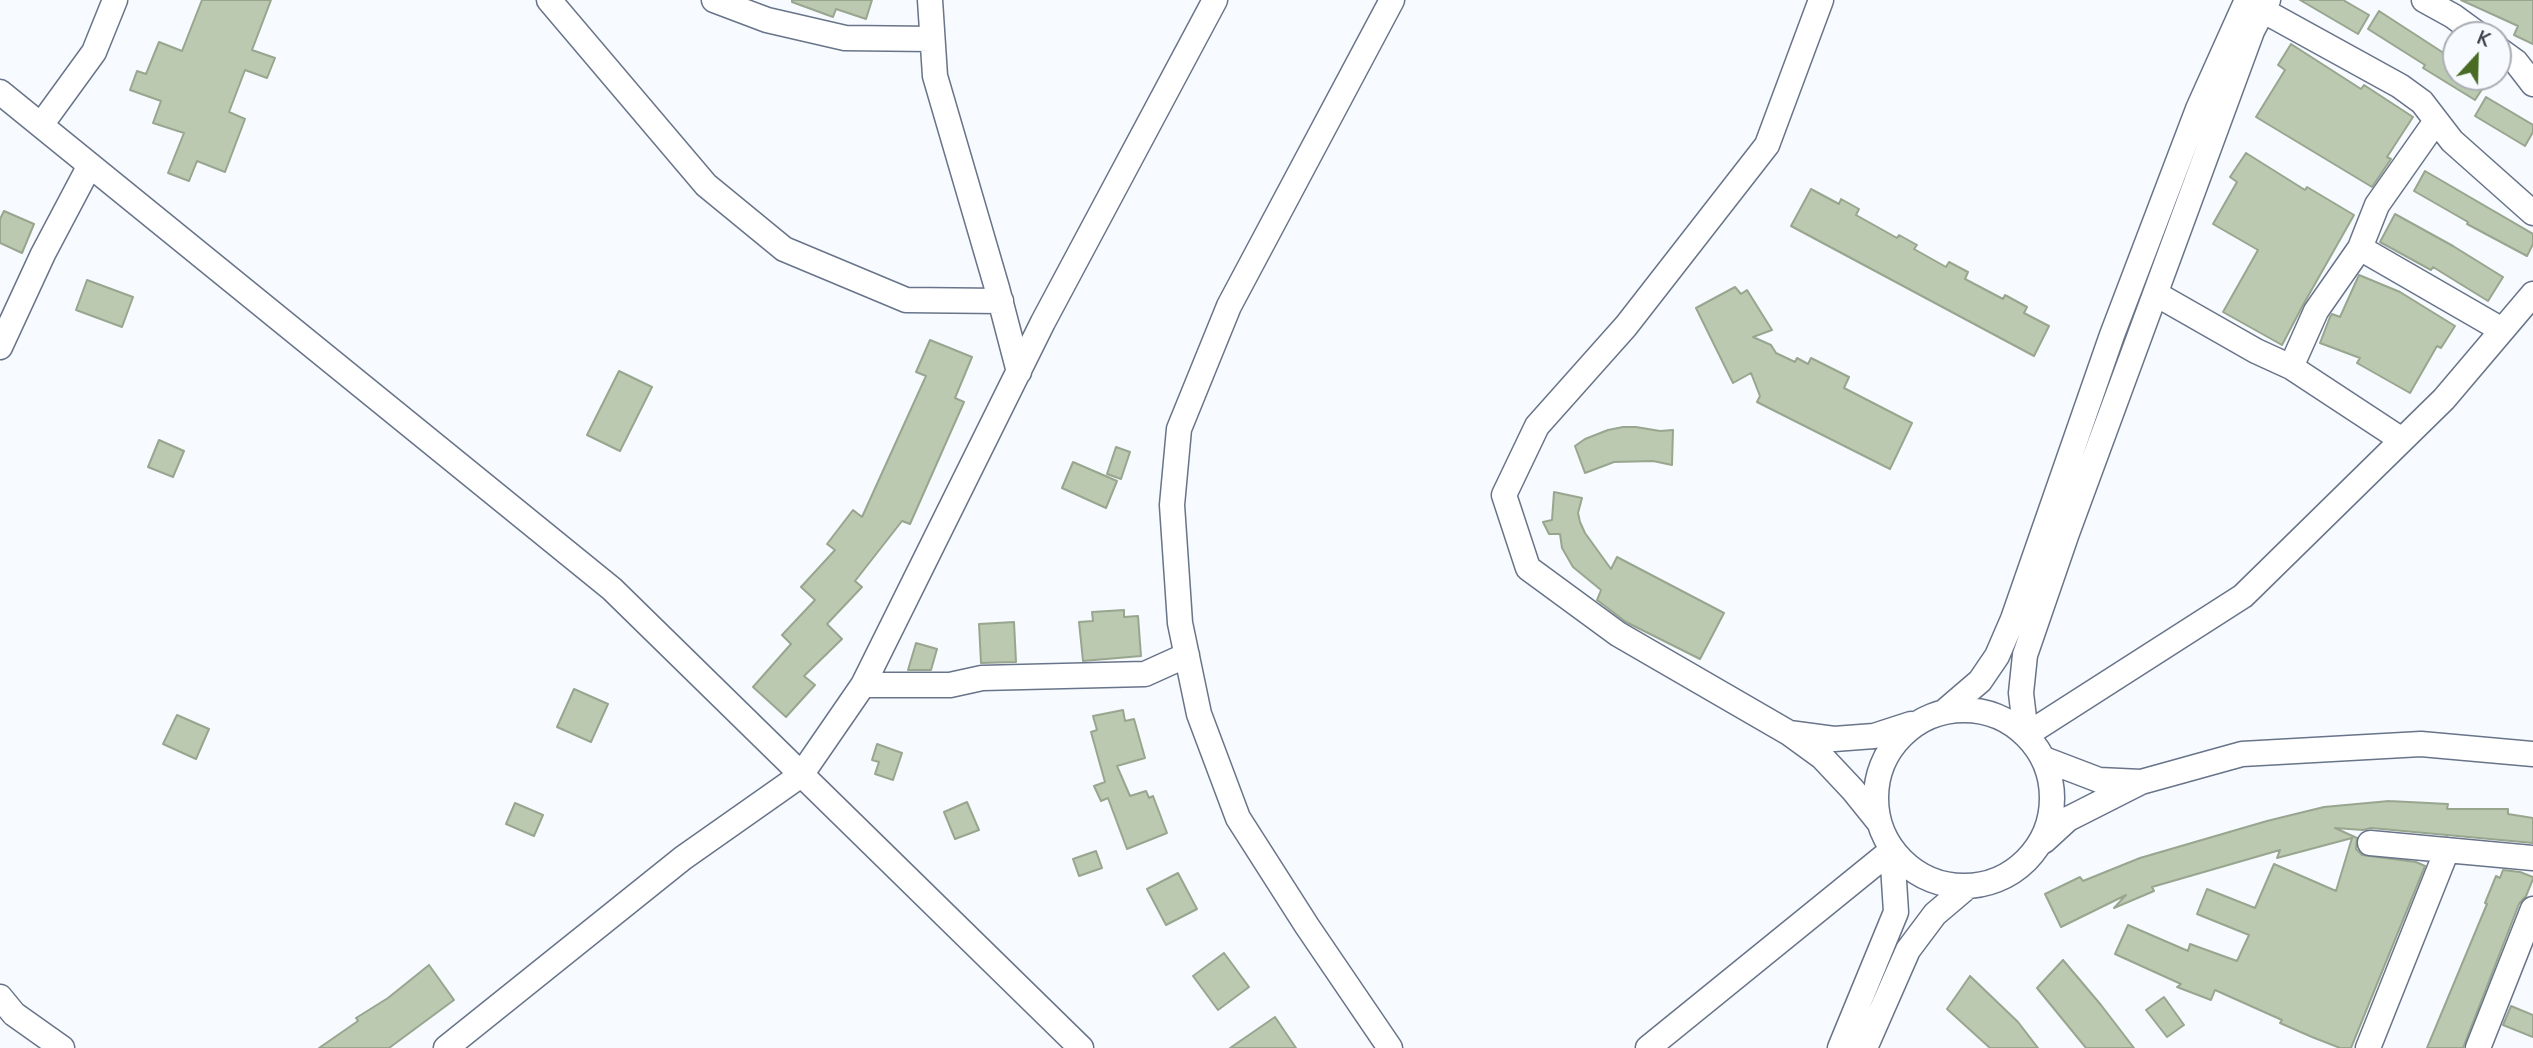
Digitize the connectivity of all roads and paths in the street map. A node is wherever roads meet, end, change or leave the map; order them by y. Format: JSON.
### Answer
{"nodes":[{"id":1,"x":115,"y":0,"type":"edge"},
{"id":2,"x":549,"y":0,"type":"edge"},
{"id":3,"x":714,"y":0,"type":"edge"},
{"id":4,"x":930,"y":0,"type":"edge"},
{"id":5,"x":1215,"y":0,"type":"edge"},
{"id":6,"x":1392,"y":0,"type":"edge"},
{"id":7,"x":1821,"y":0,"type":"edge"},
{"id":8,"x":2424,"y":0,"type":"edge"},
{"id":9,"x":2259,"y":3,"type":"edge"},
{"id":10,"x":2460,"y":21,"type":"edge"},
{"id":11,"x":932,"y":39,"type":"junction"},
{"id":12,"x":2512,"y":59,"type":"edge"},
{"id":13,"x":2533,"y":84,"type":"edge"},
{"id":14,"x":0,"y":92,"type":"edge"},
{"id":15,"x":2436,"y":121,"type":"junction"},
{"id":16,"x":41,"y":125,"type":"junction"},
{"id":17,"x":90,"y":165,"type":"junction"},
{"id":18,"x":2533,"y":213,"type":"edge"},
{"id":19,"x":2360,"y":248,"type":"junction"},
{"id":20,"x":2156,"y":294,"type":"junction"},
{"id":21,"x":2533,"y":294,"type":"edge"},
{"id":22,"x":1001,"y":301,"type":"junction"},
{"id":23,"x":2502,"y":330,"type":"junction"},
{"id":24,"x":0,"y":347,"type":"edge"},
{"id":25,"x":2291,"y":367,"type":"junction"},
{"id":26,"x":1019,"y":372,"type":"junction"},
{"id":27,"x":2402,"y":440,"type":"junction"},
{"id":28,"x":1187,"y":655,"type":"junction"},
{"id":29,"x":863,"y":685,"type":"junction"},
{"id":30,"x":1945,"y":711,"type":"junction"},
{"id":31,"x":1918,"y":722,"type":"junction"},
{"id":32,"x":1789,"y":733,"type":"junction"},
{"id":33,"x":2026,"y":735,"type":"junction"},
{"id":34,"x":2533,"y":754,"type":"edge"},
{"id":35,"x":2044,"y":759,"type":"junction"},
{"id":36,"x":800,"y":775,"type":"junction"},
{"id":37,"x":2141,"y":782,"type":"junction"},
{"id":38,"x":1879,"y":823,"type":"junction"},
{"id":39,"x":2041,"y":843,"type":"junction"},
{"id":40,"x":2370,"y":843,"type":"dead end"},
{"id":41,"x":1892,"y":850,"type":"junction"},
{"id":42,"x":2447,"y":850,"type":"junction"},
{"id":43,"x":2533,"y":858,"type":"edge"},
{"id":44,"x":1968,"y":886,"type":"junction"},
{"id":45,"x":2533,"y":909,"type":"edge"},
{"id":46,"x":0,"y":997,"type":"edge"},
{"id":47,"x":62,"y":1048,"type":"edge"},
{"id":48,"x":446,"y":1048,"type":"edge"},
{"id":49,"x":1081,"y":1048,"type":"edge"},
{"id":50,"x":1390,"y":1048,"type":"edge"},
{"id":51,"x":1648,"y":1048,"type":"edge"},
{"id":52,"x":1840,"y":1048,"type":"edge"},
{"id":53,"x":1865,"y":1048,"type":"edge"},
{"id":54,"x":2368,"y":1048,"type":"edge"},
{"id":55,"x":2479,"y":1048,"type":"edge"}],
"edges":[{"from":1,"to":16,"type":"street"},
{"from":2,"to":22,"type":"street"},
{"from":3,"to":11,"type":"street"},
{"from":4,"to":11,"type":"street"},
{"from":5,"to":26,"type":"street"},
{"from":6,"to":28,"type":"street"},
{"from":7,"to":32,"type":"street"},
{"from":8,"to":10,"type":"street"},
{"from":9,"to":15,"type":"street"},
{"from":9,"to":20,"type":"street"},
{"from":9,"to":30,"type":"street"},
{"from":11,"to":22,"type":"street"},
{"from":12,"to":13,"type":"street"},
{"from":14,"to":16,"type":"street"},
{"from":15,"to":18,"type":"street"},
{"from":15,"to":19,"type":"street"},
{"from":16,"to":17,"type":"street"},
{"from":17,"to":24,"type":"street"},
{"from":17,"to":36,"type":"street"},
{"from":19,"to":23,"type":"street"},
{"from":19,"to":25,"type":"street"},
{"from":20,"to":25,"type":"street"},
{"from":20,"to":33,"type":"street"},
{"from":21,"to":23,"type":"street"},
{"from":22,"to":26,"type":"street"},
{"from":23,"to":27,"type":"street"},
{"from":25,"to":27,"type":"street"},
{"from":26,"to":29,"type":"street"},
{"from":27,"to":33,"type":"street"},
{"from":28,"to":29,"type":"street"},
{"from":28,"to":50,"type":"street"},
{"from":29,"to":36,"type":"street"},
{"from":30,"to":31,"type":"street"},
{"from":30,"to":33,"type":"street"},
{"from":31,"to":32,"type":"street"},
{"from":31,"to":38,"type":"street"},
{"from":32,"to":38,"type":"street"},
{"from":33,"to":35,"type":"street"},
{"from":34,"to":37,"type":"street"},
{"from":35,"to":37,"type":"street"},
{"from":35,"to":39,"type":"street"},
{"from":36,"to":48,"type":"street"},
{"from":36,"to":49,"type":"street"},
{"from":37,"to":39,"type":"street"},
{"from":38,"to":41,"type":"street"},
{"from":39,"to":44,"type":"street"},
{"from":40,"to":42,"type":"street"},
{"from":41,"to":44,"type":"street"},
{"from":41,"to":51,"type":"street"},
{"from":41,"to":52,"type":"street"},
{"from":42,"to":43,"type":"street"},
{"from":42,"to":54,"type":"street"},
{"from":44,"to":53,"type":"street"},
{"from":45,"to":55,"type":"street"},
{"from":46,"to":47,"type":"street"}]}
